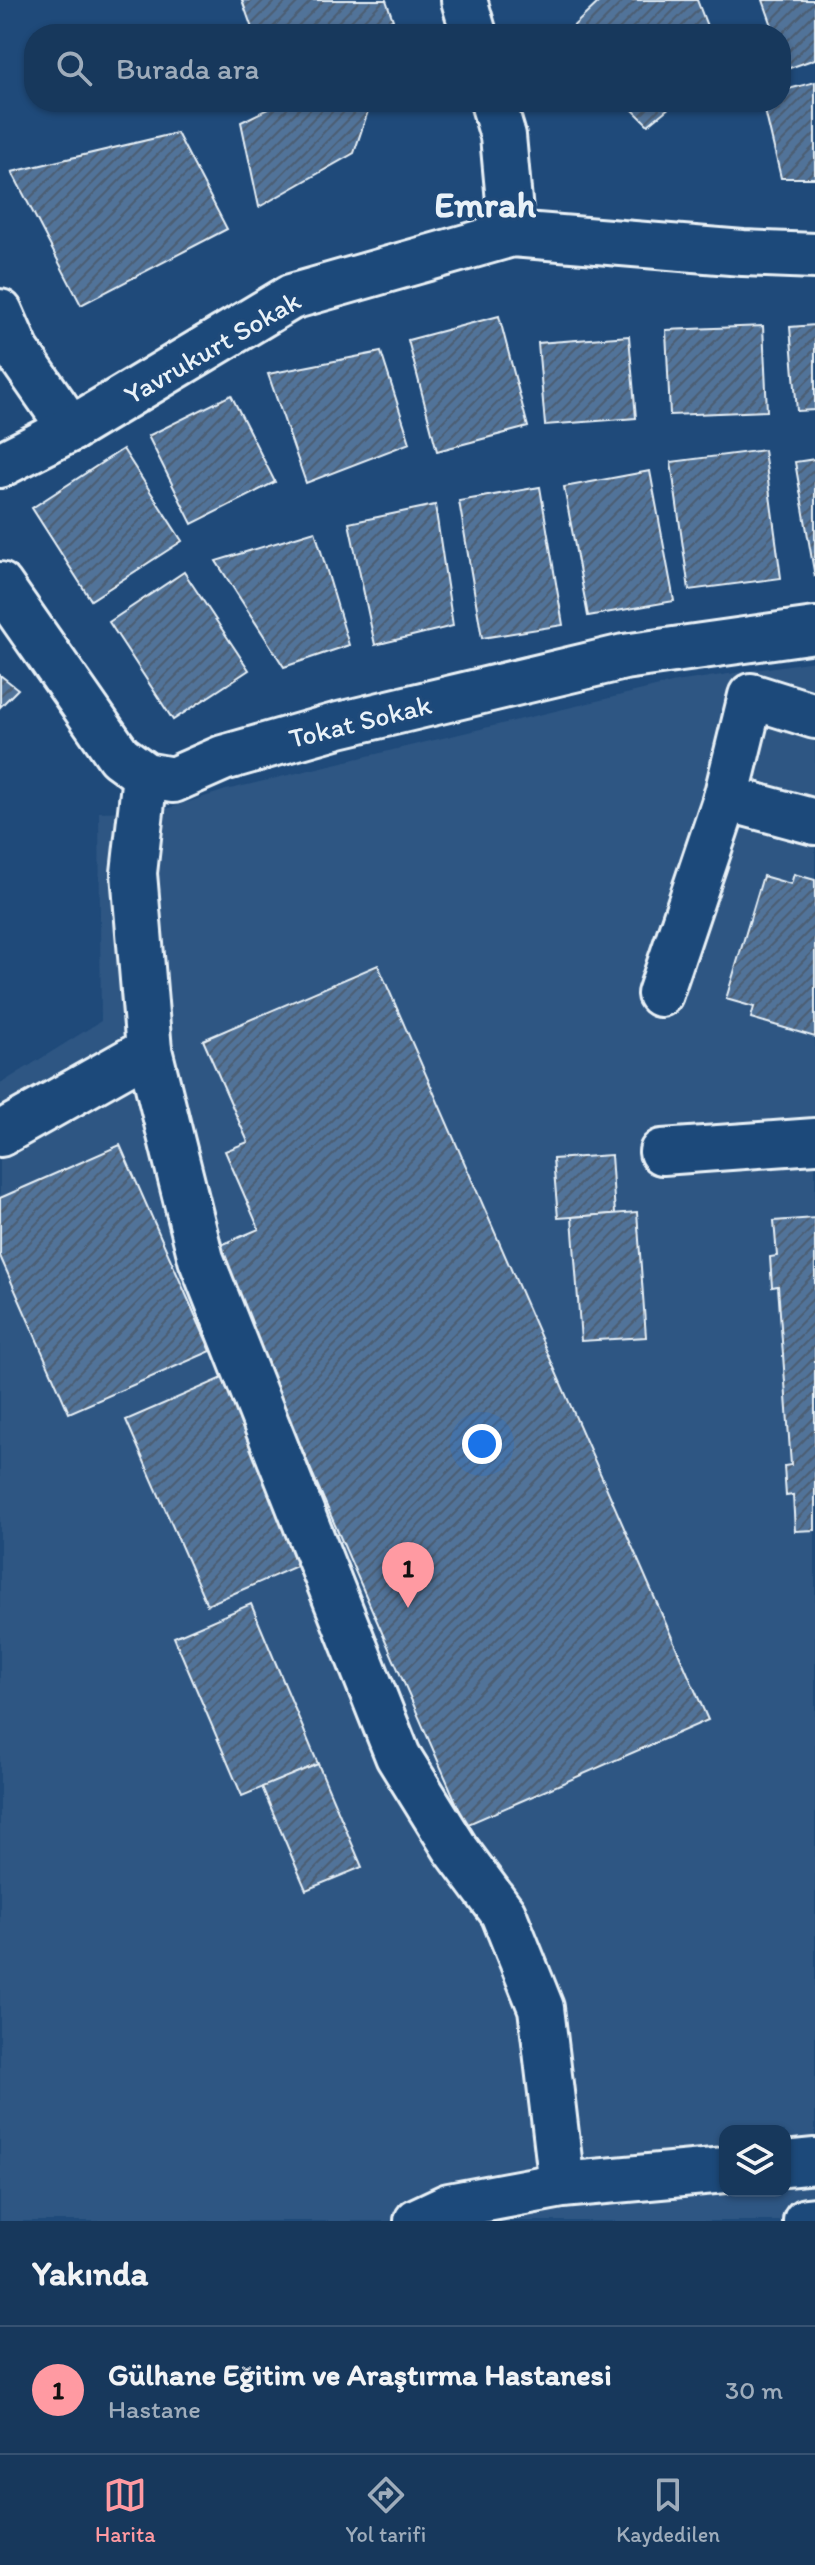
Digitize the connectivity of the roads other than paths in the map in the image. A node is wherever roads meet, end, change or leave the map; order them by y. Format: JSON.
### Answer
{"nodes":[{"id":1,"x":464,"y":0,"type":"edge"},
{"id":2,"x":471,"y":24,"type":"edge"},
{"id":3,"x":496,"y":112,"type":"edge"},
{"id":4,"x":512,"y":234,"type":"junction"},
{"id":5,"x":815,"y":256,"type":"edge"},
{"id":6,"x":0,"y":312,"type":"edge"},
{"id":7,"x":71,"y":429,"type":"junction"},
{"id":8,"x":0,"y":465,"type":"edge"},
{"id":9,"x":0,"y":585,"type":"edge"},
{"id":10,"x":815,"y":630,"type":"edge"},
{"id":11,"x":815,"y":716,"type":"edge"},
{"id":12,"x":145,"y":775,"type":"junction"},
{"id":13,"x":726,"y":798,"type":"junction"},
{"id":14,"x":815,"y":822,"type":"edge"},
{"id":15,"x":660,"y":994,"type":"dead end"},
{"id":16,"x":149,"y":1050,"type":"junction"},
{"id":17,"x":0,"y":1134,"type":"edge"},
{"id":18,"x":815,"y":1141,"type":"edge"},
{"id":19,"x":662,"y":1152,"type":"dead end"},
{"id":20,"x":815,"y":2161,"type":"edge"},
{"id":21,"x":791,"y":2163,"type":"edge"},
{"id":22,"x":719,"y":2171,"type":"edge"},
{"id":23,"x":562,"y":2185,"type":"junction"},
{"id":24,"x":815,"y":2220,"type":"edge"},
{"id":25,"x":417,"y":2221,"type":"edge"},
{"id":26,"x":806,"y":2221,"type":"edge"}],
"edges":[{"from":1,"to":2,"type":"street"},
{"from":3,"to":4,"type":"street"},
{"from":4,"to":5,"type":"street","name":"Yavrukurt Sokak"},
{"from":4,"to":7,"type":"street","name":"Yavrukurt Sokak"},
{"from":6,"to":7,"type":"street"},
{"from":7,"to":8,"type":"street","name":"Yavrukurt Sokak"},
{"from":9,"to":12,"type":"street"},
{"from":10,"to":12,"type":"street","name":"Tokat Sokak"},
{"from":11,"to":13,"type":"street"},
{"from":12,"to":16,"type":"street"},
{"from":13,"to":14,"type":"street"},
{"from":13,"to":15,"type":"street"},
{"from":16,"to":17,"type":"street"},
{"from":16,"to":23,"type":"street"},
{"from":18,"to":19,"type":"street"},
{"from":20,"to":21,"type":"street"},
{"from":22,"to":23,"type":"street"},
{"from":23,"to":25,"type":"street"},
{"from":24,"to":26,"type":"street"}]}
